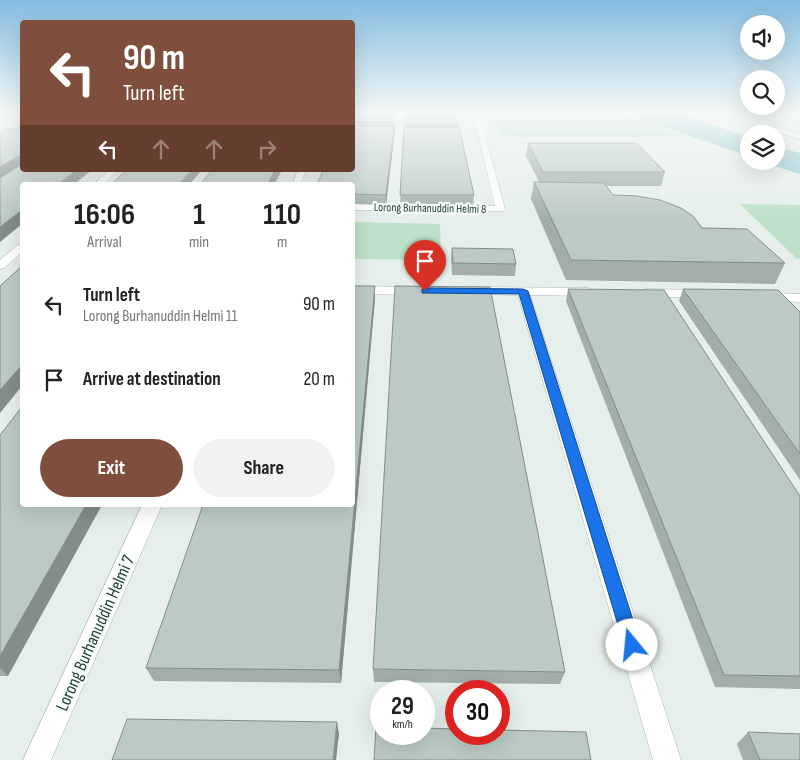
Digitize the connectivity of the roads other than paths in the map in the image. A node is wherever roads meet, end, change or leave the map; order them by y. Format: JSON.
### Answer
{"nodes":[{"id":1,"x":485,"y":148,"type":"edge"},
{"id":2,"x":113,"y":172,"type":"edge"},
{"id":3,"x":101,"y":182,"type":"edge"},
{"id":4,"x":355,"y":207,"type":"edge"},
{"id":5,"x":20,"y":249,"type":"edge"},
{"id":6,"x":0,"y":266,"type":"edge"},
{"id":7,"x":355,"y":290,"type":"edge"},
{"id":8,"x":425,"y":291,"type":"edge"},
{"id":9,"x":455,"y":291,"type":"edge"},
{"id":10,"x":523,"y":291,"type":"junction"},
{"id":11,"x":603,"y":292,"type":"edge"},
{"id":12,"x":633,"y":293,"type":"edge"},
{"id":13,"x":712,"y":295,"type":"edge"},
{"id":14,"x":751,"y":296,"type":"edge"},
{"id":15,"x":800,"y":298,"type":"edge"},
{"id":16,"x":151,"y":507,"type":"edge"},
{"id":17,"x":37,"y":760,"type":"edge"},
{"id":18,"x":667,"y":760,"type":"edge"}],
"edges":[{"from":1,"to":4,"type":"street","name":"Lorong Burhanuddin Helmi 8"},
{"from":2,"to":3,"type":"street"},
{"from":5,"to":6,"type":"street"},
{"from":7,"to":8,"type":"street"},
{"from":9,"to":10,"type":"street"},
{"from":10,"to":11,"type":"street"},
{"from":10,"to":18,"type":"street"},
{"from":12,"to":13,"type":"street"},
{"from":14,"to":15,"type":"street"},
{"from":16,"to":17,"type":"street","name":"Lorong Burhanuddin Helmi 7"}]}
